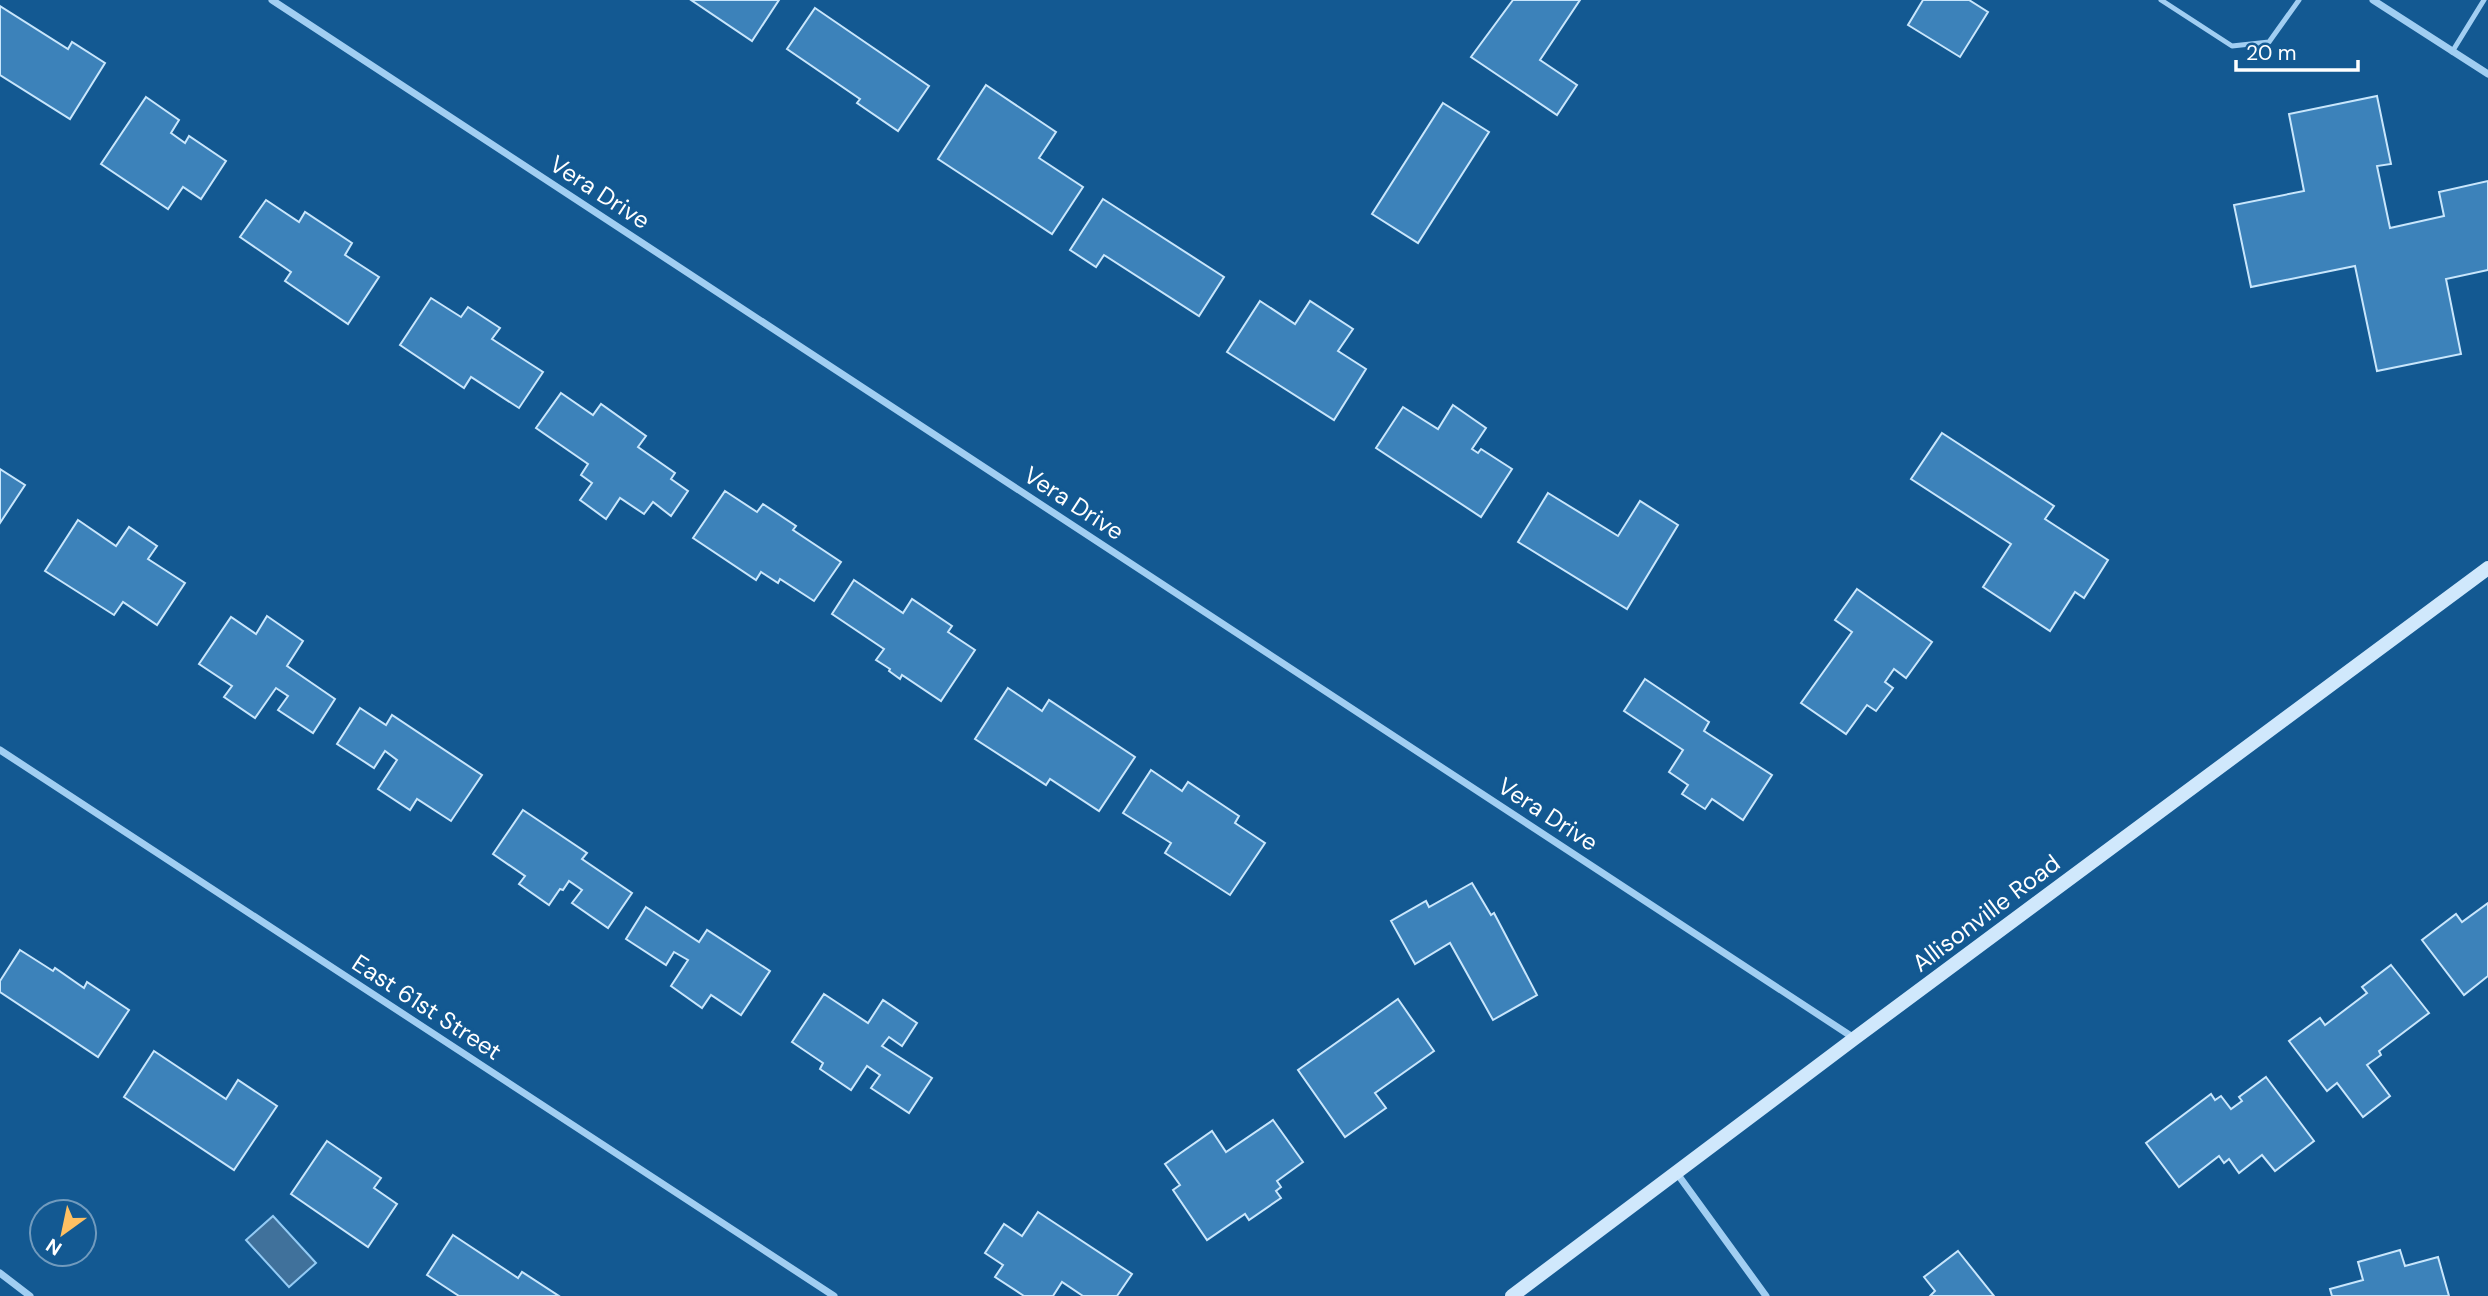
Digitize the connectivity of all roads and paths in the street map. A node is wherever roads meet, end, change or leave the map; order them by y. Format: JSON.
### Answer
{"nodes":[{"id":1,"x":272,"y":0,"type":"edge"},
{"id":2,"x":2161,"y":0,"type":"edge"},
{"id":3,"x":2299,"y":0,"type":"edge"},
{"id":4,"x":2373,"y":0,"type":"edge"},
{"id":5,"x":2484,"y":0,"type":"edge"},
{"id":6,"x":2452,"y":51,"type":"junction"},
{"id":7,"x":2488,"y":74,"type":"edge"},
{"id":8,"x":2488,"y":568,"type":"edge"},
{"id":9,"x":0,"y":750,"type":"edge"},
{"id":10,"x":1855,"y":1038,"type":"junction"},
{"id":11,"x":1675,"y":1172,"type":"junction"},
{"id":12,"x":0,"y":1273,"type":"edge"},
{"id":13,"x":30,"y":1296,"type":"edge"},
{"id":14,"x":834,"y":1296,"type":"edge"},
{"id":15,"x":1512,"y":1296,"type":"edge"},
{"id":16,"x":1766,"y":1296,"type":"edge"}],
"edges":[{"from":1,"to":10,"type":"street","name":"Vera Drive"},
{"from":2,"to":3,"type":"lane"},
{"from":4,"to":6,"type":"street"},
{"from":5,"to":6,"type":"lane"},
{"from":6,"to":7,"type":"street"},
{"from":8,"to":10,"type":"main road","name":"Allisonville Road"},
{"from":9,"to":14,"type":"street","name":"East 61st Street"},
{"from":10,"to":11,"type":"main road","name":"Allisonville Road"},
{"from":11,"to":15,"type":"main road","name":"Allisonville Road"},
{"from":11,"to":16,"type":"street"},
{"from":12,"to":13,"type":"street"}]}
